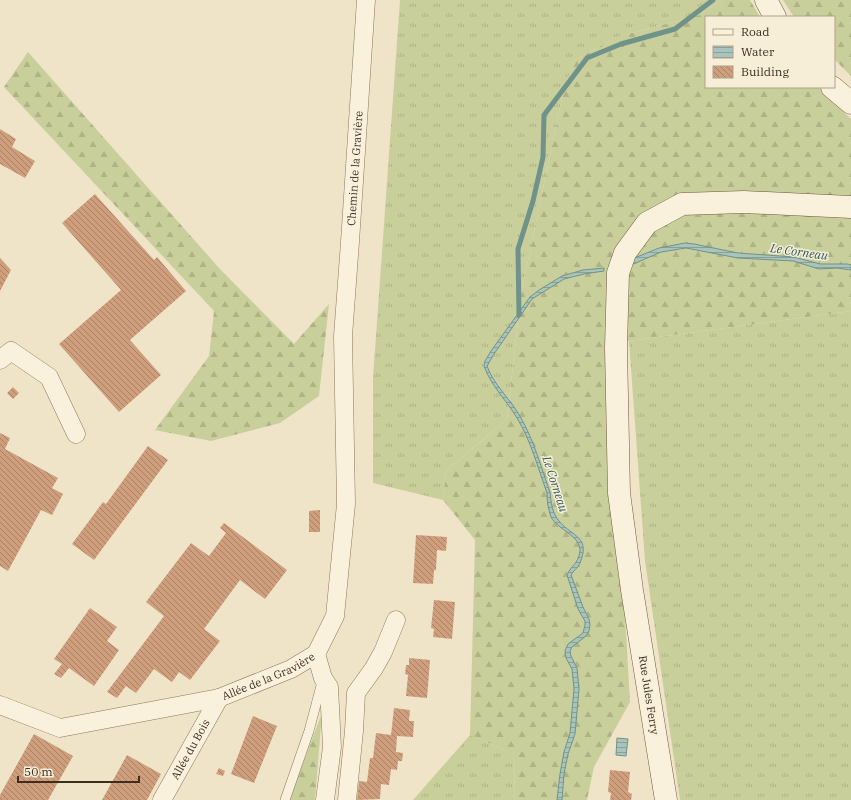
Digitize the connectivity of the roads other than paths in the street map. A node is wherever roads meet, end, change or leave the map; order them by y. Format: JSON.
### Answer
{"nodes":[{"id":1,"x":366,"y":0,"type":"edge"},
{"id":2,"x":766,"y":0,"type":"edge"},
{"id":3,"x":774,"y":16,"type":"edge"},
{"id":4,"x":833,"y":88,"type":"edge"},
{"id":5,"x":851,"y":103,"type":"edge"},
{"id":6,"x":851,"y":207,"type":"edge"},
{"id":7,"x":342,"y":336,"type":"joint"},
{"id":8,"x":0,"y":360,"type":"edge"},
{"id":9,"x":76,"y":434,"type":"dead end"},
{"id":10,"x":396,"y":620,"type":"dead end"},
{"id":11,"x":316,"y":654,"type":"junction"},
{"id":12,"x":326,"y":682,"type":"junction"},
{"id":13,"x":356,"y":692,"type":"junction"},
{"id":14,"x":219,"y":698,"type":"junction"},
{"id":15,"x":0,"y":705,"type":"edge"},
{"id":16,"x":162,"y":800,"type":"edge"},
{"id":17,"x":285,"y":800,"type":"edge"},
{"id":18,"x":325,"y":800,"type":"edge"},
{"id":19,"x":347,"y":800,"type":"edge"},
{"id":20,"x":666,"y":800,"type":"edge"}],
"edges":[{"from":1,"to":7,"type":"street","name":"Chemin de la Gravière"},
{"from":2,"to":3,"type":"street"},
{"from":4,"to":5,"type":"street"},
{"from":6,"to":20,"type":"street","name":"Rue Jules Ferry"},
{"from":7,"to":11,"type":"street","name":"Allée de la Gravière"},
{"from":8,"to":9,"type":"street"},
{"from":10,"to":13,"type":"street"},
{"from":11,"to":12,"type":"street"},
{"from":11,"to":14,"type":"street","name":"Allée de la Gravière"},
{"from":12,"to":13,"type":"street"},
{"from":12,"to":17,"type":"lane"},
{"from":12,"to":18,"type":"street"},
{"from":13,"to":19,"type":"street"},
{"from":14,"to":15,"type":"street","name":"Allée de la Gravière"},
{"from":14,"to":16,"type":"street","name":"Allée du Bois"}]}
